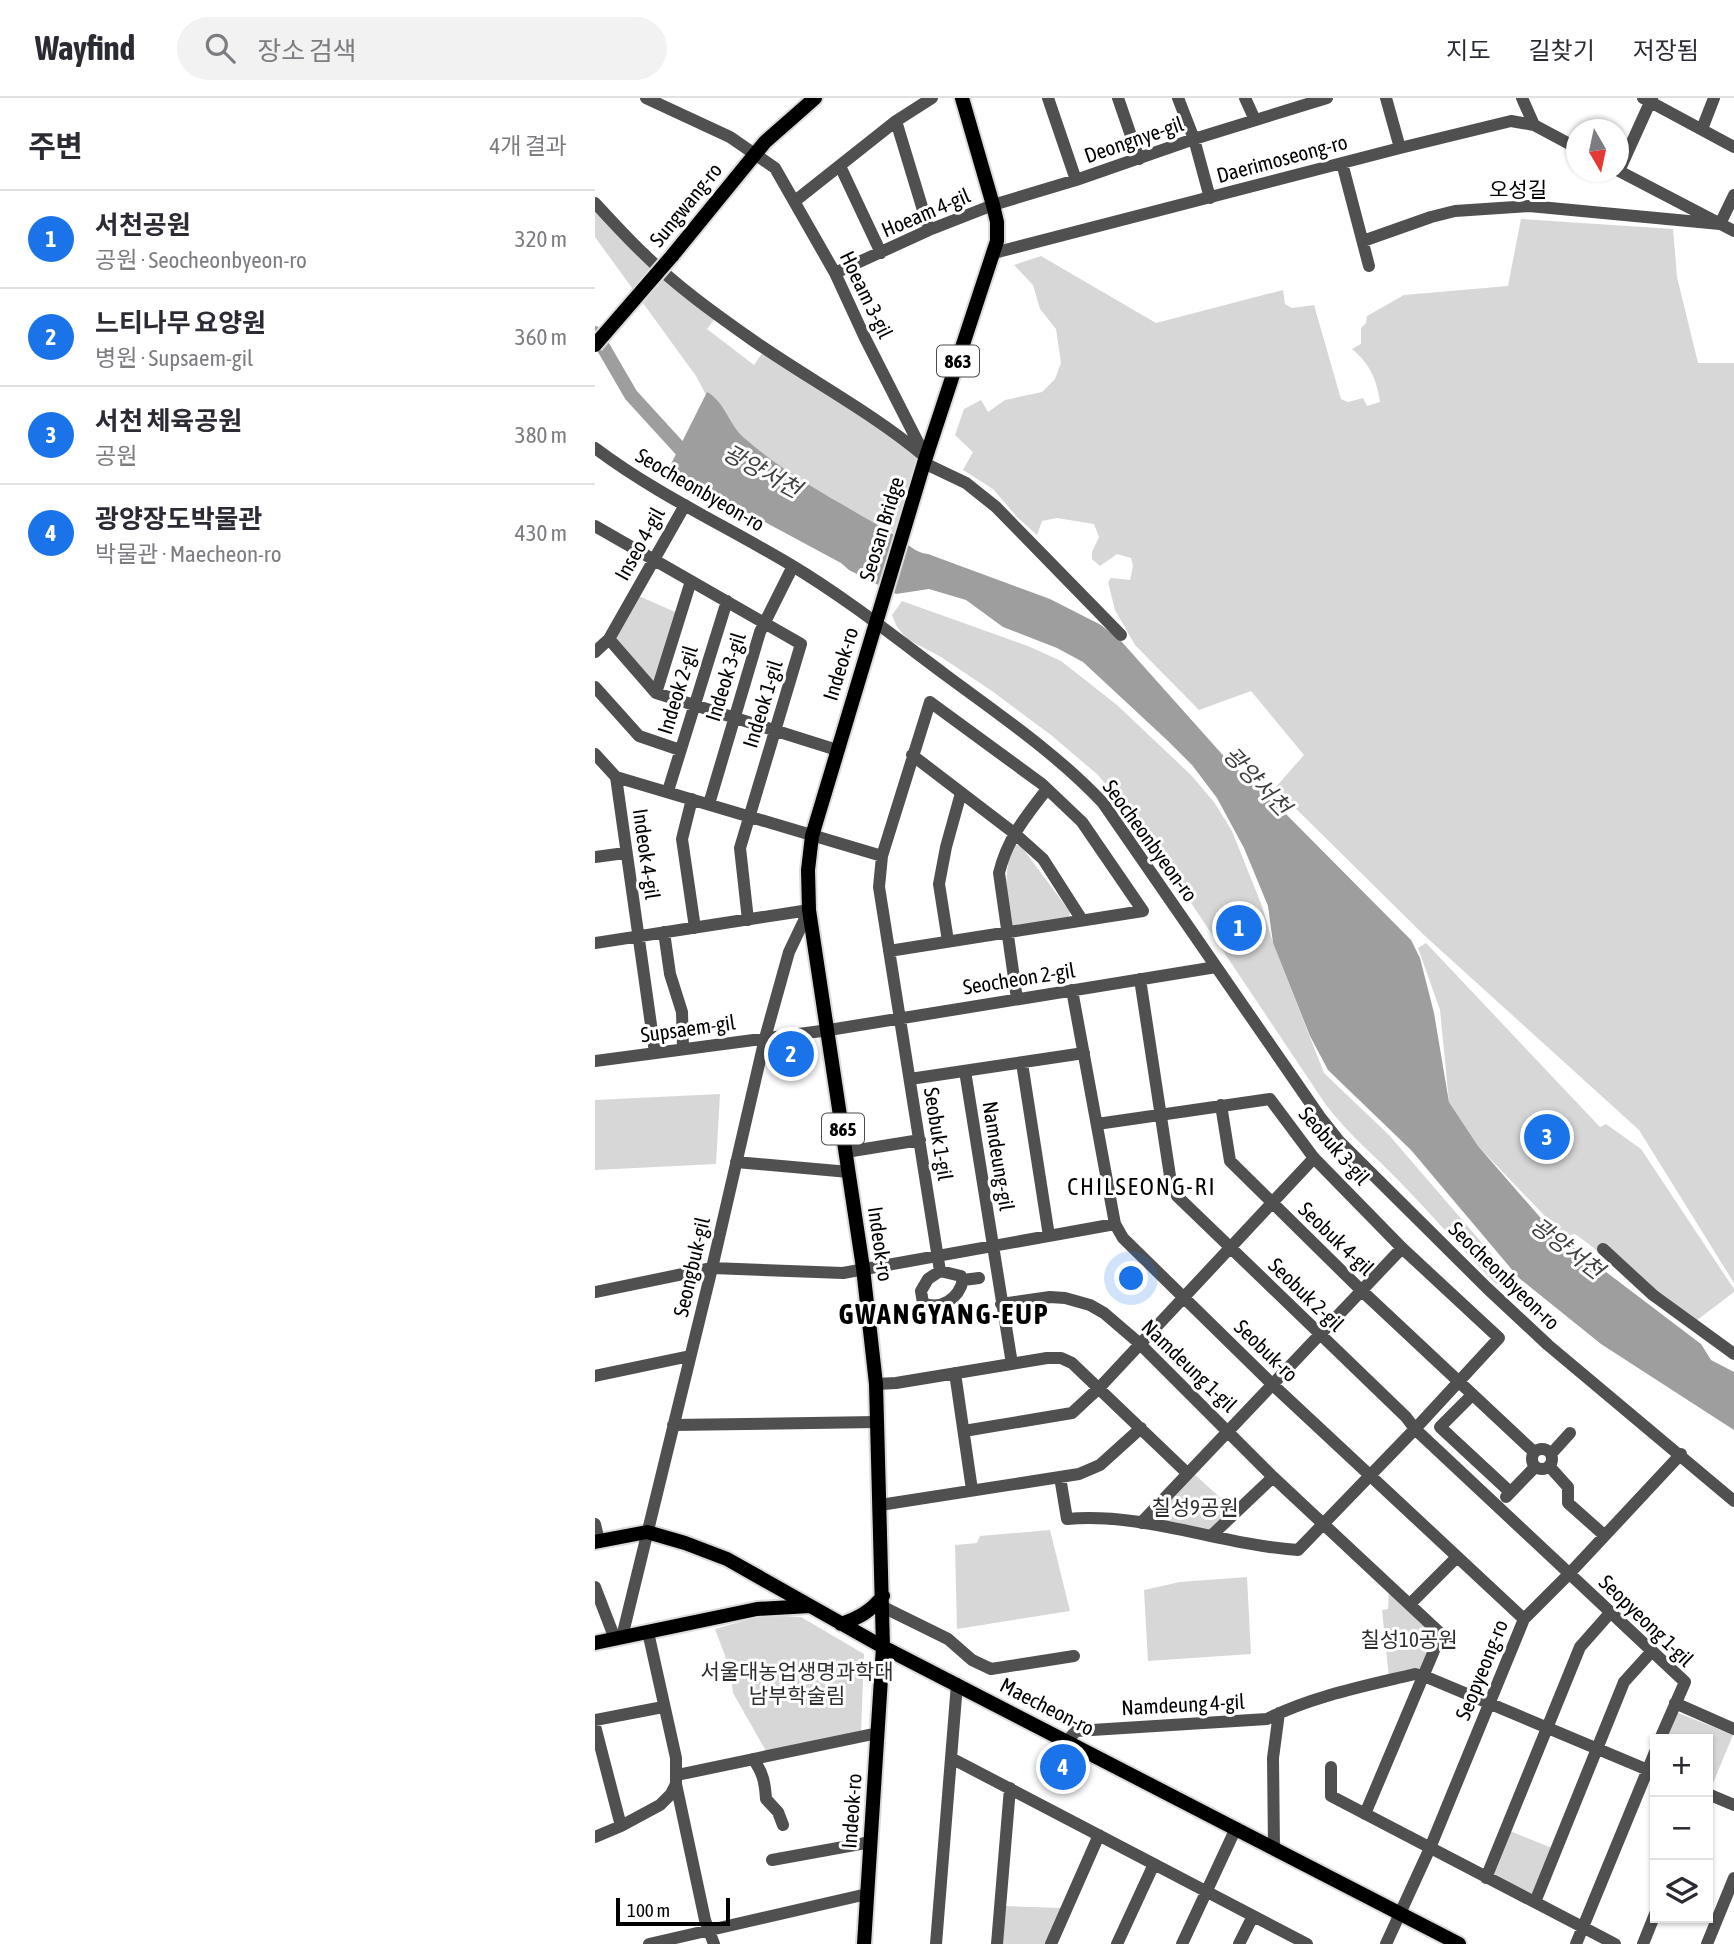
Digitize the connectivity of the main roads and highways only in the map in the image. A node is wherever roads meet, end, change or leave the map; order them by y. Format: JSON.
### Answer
{"nodes":[{"id":1,"x":815,"y":98,"type":"edge"},
{"id":2,"x":962,"y":98,"type":"edge"},
{"id":3,"x":595,"y":345,"type":"edge"},
{"id":4,"x":881,"y":603,"type":"joint"},
{"id":5,"x":597,"y":1541,"type":"edge"},
{"id":6,"x":747,"y":1570,"type":"junction"},
{"id":7,"x":883,"y":1601,"type":"junction"},
{"id":8,"x":810,"y":1606,"type":"junction"},
{"id":9,"x":757,"y":1609,"type":"junction"},
{"id":10,"x":841,"y":1624,"type":"junction"},
{"id":11,"x":595,"y":1643,"type":"edge"},
{"id":12,"x":883,"y":1647,"type":"junction"},
{"id":13,"x":864,"y":1944,"type":"edge"},
{"id":14,"x":1459,"y":1944,"type":"edge"}],
"edges":[{"from":1,"to":3,"type":"main road","name":"Sungwang-ro","bridge":true},
{"from":2,"to":4,"type":"main road","name":"Seosan Bridge","number":"863"},
{"from":4,"to":7,"type":"main road","name":"Indeok-ro","number":"865"},
{"from":5,"to":6,"type":"main road","name":"Maecheon-ro"},
{"from":6,"to":8,"type":"main road","name":"Maecheon-ro"},
{"from":6,"to":9,"type":"main road"},
{"from":7,"to":10,"type":"main road"},
{"from":7,"to":12,"type":"main road","name":"Indeok-ro","number":"865"},
{"from":8,"to":9,"type":"main road"},
{"from":8,"to":10,"type":"main road","name":"Maecheon-ro"},
{"from":9,"to":11,"type":"main road"},
{"from":10,"to":12,"type":"main road","name":"Maecheon-ro"},
{"from":12,"to":13,"type":"main road","name":"Indeok-ro"},
{"from":12,"to":14,"type":"main road","name":"Maecheon-ro"}]}
